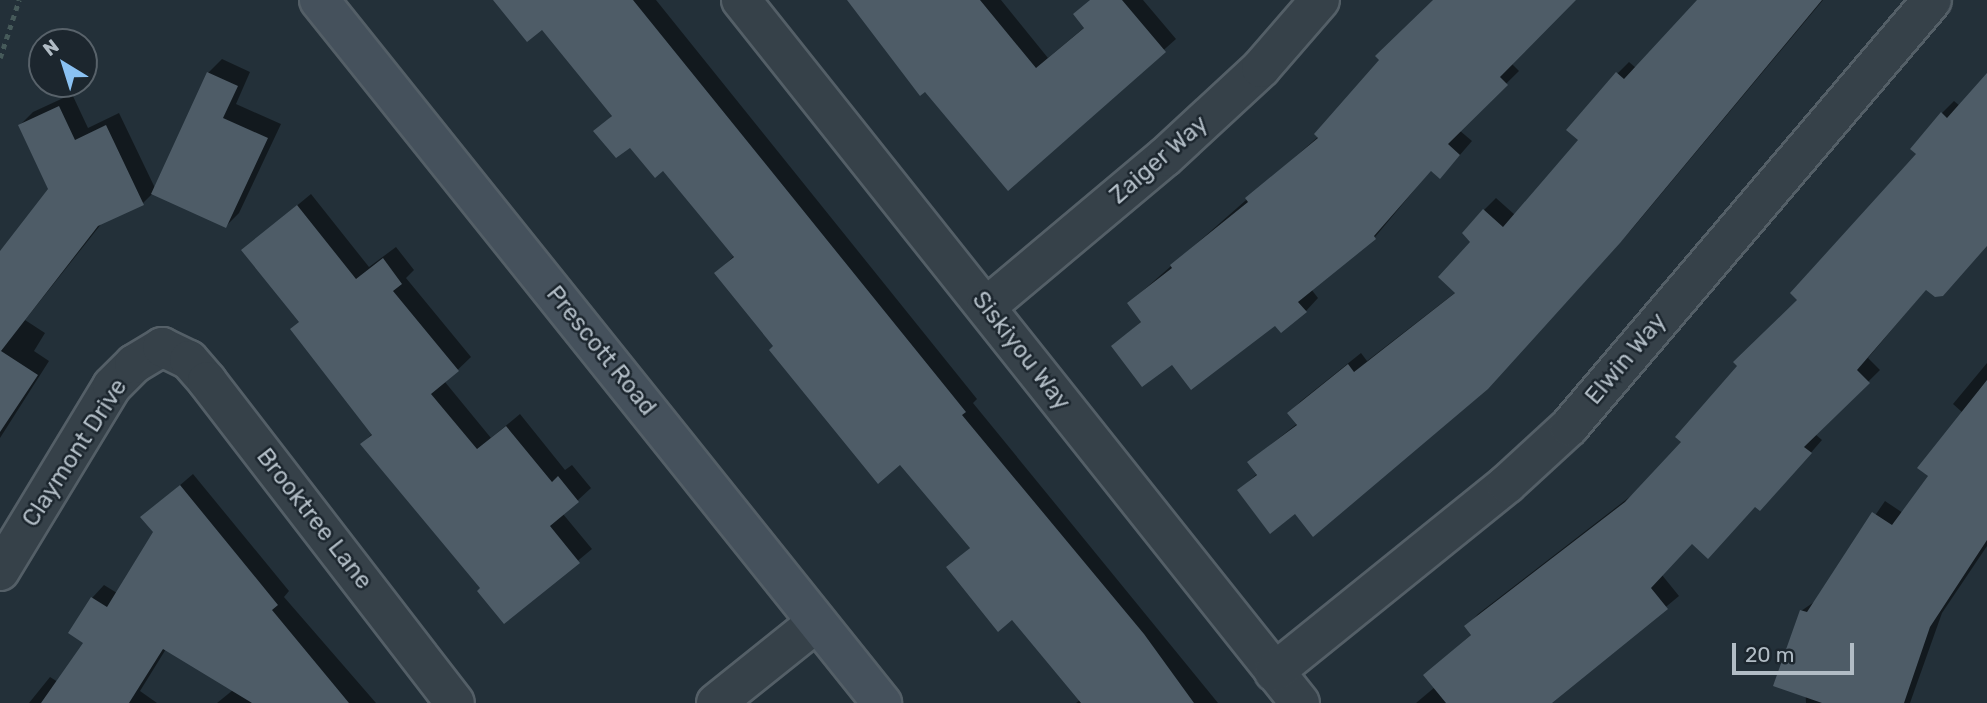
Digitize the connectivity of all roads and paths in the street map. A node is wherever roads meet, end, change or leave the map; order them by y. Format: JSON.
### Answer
{"nodes":[{"id":1,"x":19,"y":0,"type":"edge"},
{"id":2,"x":319,"y":0,"type":"edge"},
{"id":3,"x":741,"y":0,"type":"edge"},
{"id":4,"x":1320,"y":0,"type":"edge"},
{"id":5,"x":1932,"y":0,"type":"edge"},
{"id":6,"x":0,"y":58,"type":"edge"},
{"id":7,"x":986,"y":307,"type":"junction"},
{"id":8,"x":162,"y":347,"type":"joint"},
{"id":9,"x":0,"y":570,"type":"edge"},
{"id":10,"x":817,"y":621,"type":"junction"},
{"id":11,"x":1274,"y":672,"type":"junction"},
{"id":12,"x":455,"y":703,"type":"edge"},
{"id":13,"x":716,"y":703,"type":"edge"},
{"id":14,"x":882,"y":703,"type":"edge"},
{"id":15,"x":1300,"y":703,"type":"edge"}],
"edges":[{"from":1,"to":6,"type":"path"},
{"from":2,"to":10,"type":"main road","name":"Prescott Road"},
{"from":3,"to":7,"type":"street","name":"Siskiyou Way"},
{"from":4,"to":7,"type":"street","name":"Zaiger Way"},
{"from":5,"to":11,"type":"street","name":"Elwin Way"},
{"from":7,"to":11,"type":"street","name":"Siskiyou Way"},
{"from":8,"to":9,"type":"street","name":"Claymont Drive"},
{"from":8,"to":12,"type":"street","name":"Brooktree Lane"},
{"from":10,"to":13,"type":"street"},
{"from":10,"to":14,"type":"main road","name":"Prescott Road"},
{"from":11,"to":15,"type":"street","name":"Siskiyou Way"}]}
